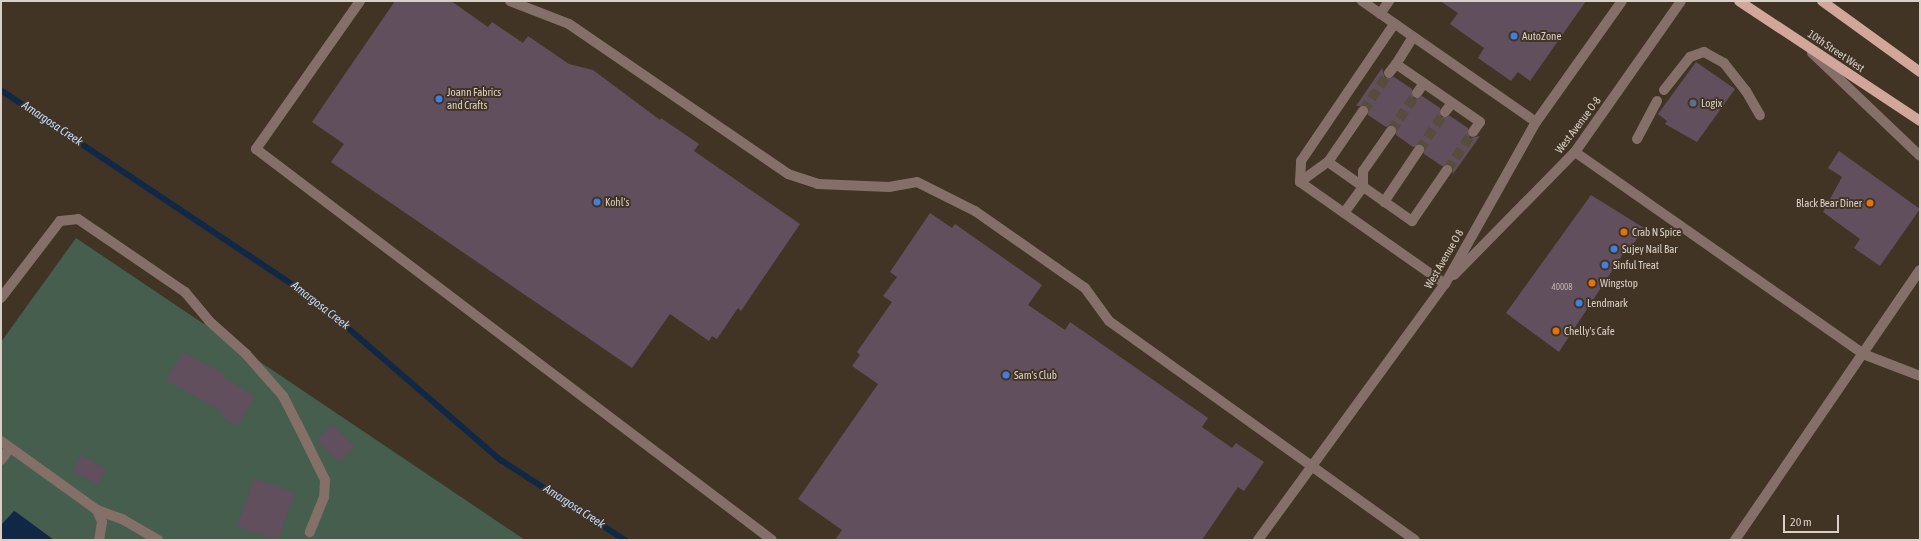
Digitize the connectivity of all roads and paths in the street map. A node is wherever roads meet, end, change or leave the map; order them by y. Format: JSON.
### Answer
{"nodes":[{"id":1,"x":360,"y":1,"type":"edge"},
{"id":2,"x":510,"y":1,"type":"edge"},
{"id":3,"x":1362,"y":1,"type":"edge"},
{"id":4,"x":1389,"y":1,"type":"edge"},
{"id":5,"x":1622,"y":1,"type":"edge"},
{"id":6,"x":1681,"y":1,"type":"edge"},
{"id":7,"x":1739,"y":1,"type":"edge"},
{"id":8,"x":1822,"y":1,"type":"edge"},
{"id":9,"x":1380,"y":14,"type":"junction"},
{"id":10,"x":1394,"y":24,"type":"junction"},
{"id":11,"x":1413,"y":37,"type":"junction"},
{"id":12,"x":1800,"y":42,"type":"junction"},
{"id":13,"x":1396,"y":64,"type":"junction"},
{"id":14,"x":1920,"y":72,"type":"edge"},
{"id":15,"x":1389,"y":73,"type":"tunnel mouth"},
{"id":16,"x":1424,"y":83,"type":"junction"},
{"id":17,"x":1664,"y":90,"type":"dead end"},
{"id":18,"x":1417,"y":93,"type":"tunnel mouth"},
{"id":19,"x":1657,"y":101,"type":"dead end"},
{"id":20,"x":1452,"y":103,"type":"junction"},
{"id":21,"x":1363,"y":111,"type":"tunnel mouth"},
{"id":22,"x":1445,"y":112,"type":"tunnel mouth"},
{"id":23,"x":1760,"y":116,"type":"dead end"},
{"id":24,"x":1536,"y":122,"type":"junction"},
{"id":25,"x":1920,"y":122,"type":"edge"},
{"id":26,"x":1391,"y":131,"type":"tunnel mouth"},
{"id":27,"x":1473,"y":132,"type":"tunnel mouth"},
{"id":28,"x":1637,"y":139,"type":"dead end"},
{"id":29,"x":1419,"y":150,"type":"tunnel mouth"},
{"id":30,"x":1576,"y":152,"type":"junction"},
{"id":31,"x":1920,"y":156,"type":"edge"},
{"id":32,"x":1328,"y":162,"type":"junction"},
{"id":33,"x":1447,"y":170,"type":"tunnel mouth"},
{"id":34,"x":1300,"y":182,"type":"junction"},
{"id":35,"x":1363,"y":187,"type":"junction"},
{"id":36,"x":1384,"y":202,"type":"junction"},
{"id":37,"x":1344,"y":213,"type":"junction"},
{"id":38,"x":1920,"y":270,"type":"edge"},
{"id":39,"x":1445,"y":284,"type":"junction"},
{"id":40,"x":1,"y":298,"type":"edge"},
{"id":41,"x":1863,"y":354,"type":"junction"},
{"id":42,"x":1920,"y":376,"type":"edge"},
{"id":43,"x":1,"y":441,"type":"edge"},
{"id":44,"x":10,"y":448,"type":"junction"},
{"id":45,"x":1,"y":460,"type":"edge"},
{"id":46,"x":1311,"y":466,"type":"junction"},
{"id":47,"x":98,"y":510,"type":"junction"},
{"id":48,"x":310,"y":532,"type":"dead end"},
{"id":49,"x":99,"y":540,"type":"edge"},
{"id":50,"x":158,"y":540,"type":"edge"},
{"id":51,"x":772,"y":540,"type":"edge"},
{"id":52,"x":1258,"y":540,"type":"edge"},
{"id":53,"x":1415,"y":540,"type":"edge"},
{"id":54,"x":1735,"y":540,"type":"edge"}],
"edges":[{"from":1,"to":51,"type":"street"},
{"from":2,"to":46,"type":"street"},
{"from":3,"to":9,"type":"street"},
{"from":4,"to":9,"type":"street"},
{"from":5,"to":24,"type":"street","name":"West Avenue O 8"},
{"from":6,"to":30,"type":"street","name":"West Avenue O-8"},
{"from":7,"to":12,"type":"main road","name":"10th Street West"},
{"from":8,"to":14,"type":"main road"},
{"from":9,"to":10,"type":"street"},
{"from":10,"to":11,"type":"street"},
{"from":10,"to":34,"type":"street"},
{"from":11,"to":13,"type":"street"},
{"from":11,"to":24,"type":"street"},
{"from":12,"to":25,"type":"main road","name":"10th Street West"},
{"from":12,"to":31,"type":"street"},
{"from":13,"to":15,"type":"street"},
{"from":13,"to":16,"type":"street"},
{"from":16,"to":18,"type":"street"},
{"from":16,"to":20,"type":"street"},
{"from":17,"to":23,"type":"street"},
{"from":19,"to":28,"type":"street"},
{"from":20,"to":22,"type":"street"},
{"from":20,"to":27,"type":"street"},
{"from":21,"to":32,"type":"street"},
{"from":24,"to":39,"type":"street","name":"West Avenue O 8"},
{"from":26,"to":35,"type":"street"},
{"from":29,"to":36,"type":"street"},
{"from":30,"to":39,"type":"street","name":"West Avenue O-8"},
{"from":30,"to":41,"type":"street"},
{"from":32,"to":34,"type":"street"},
{"from":32,"to":35,"type":"street"},
{"from":33,"to":36,"type":"street"},
{"from":34,"to":37,"type":"street"},
{"from":35,"to":36,"type":"street"},
{"from":35,"to":37,"type":"street"},
{"from":37,"to":39,"type":"street"},
{"from":38,"to":41,"type":"street"},
{"from":39,"to":46,"type":"street","name":"West Avenue O 8"},
{"from":40,"to":48,"type":"street"},
{"from":41,"to":42,"type":"street"},
{"from":41,"to":54,"type":"street"},
{"from":43,"to":44,"type":"street"},
{"from":44,"to":45,"type":"street"},
{"from":44,"to":47,"type":"street"},
{"from":46,"to":52,"type":"street","name":"West Avenue O 8"},
{"from":46,"to":53,"type":"street"},
{"from":47,"to":49,"type":"street"},
{"from":47,"to":50,"type":"street"}]}
